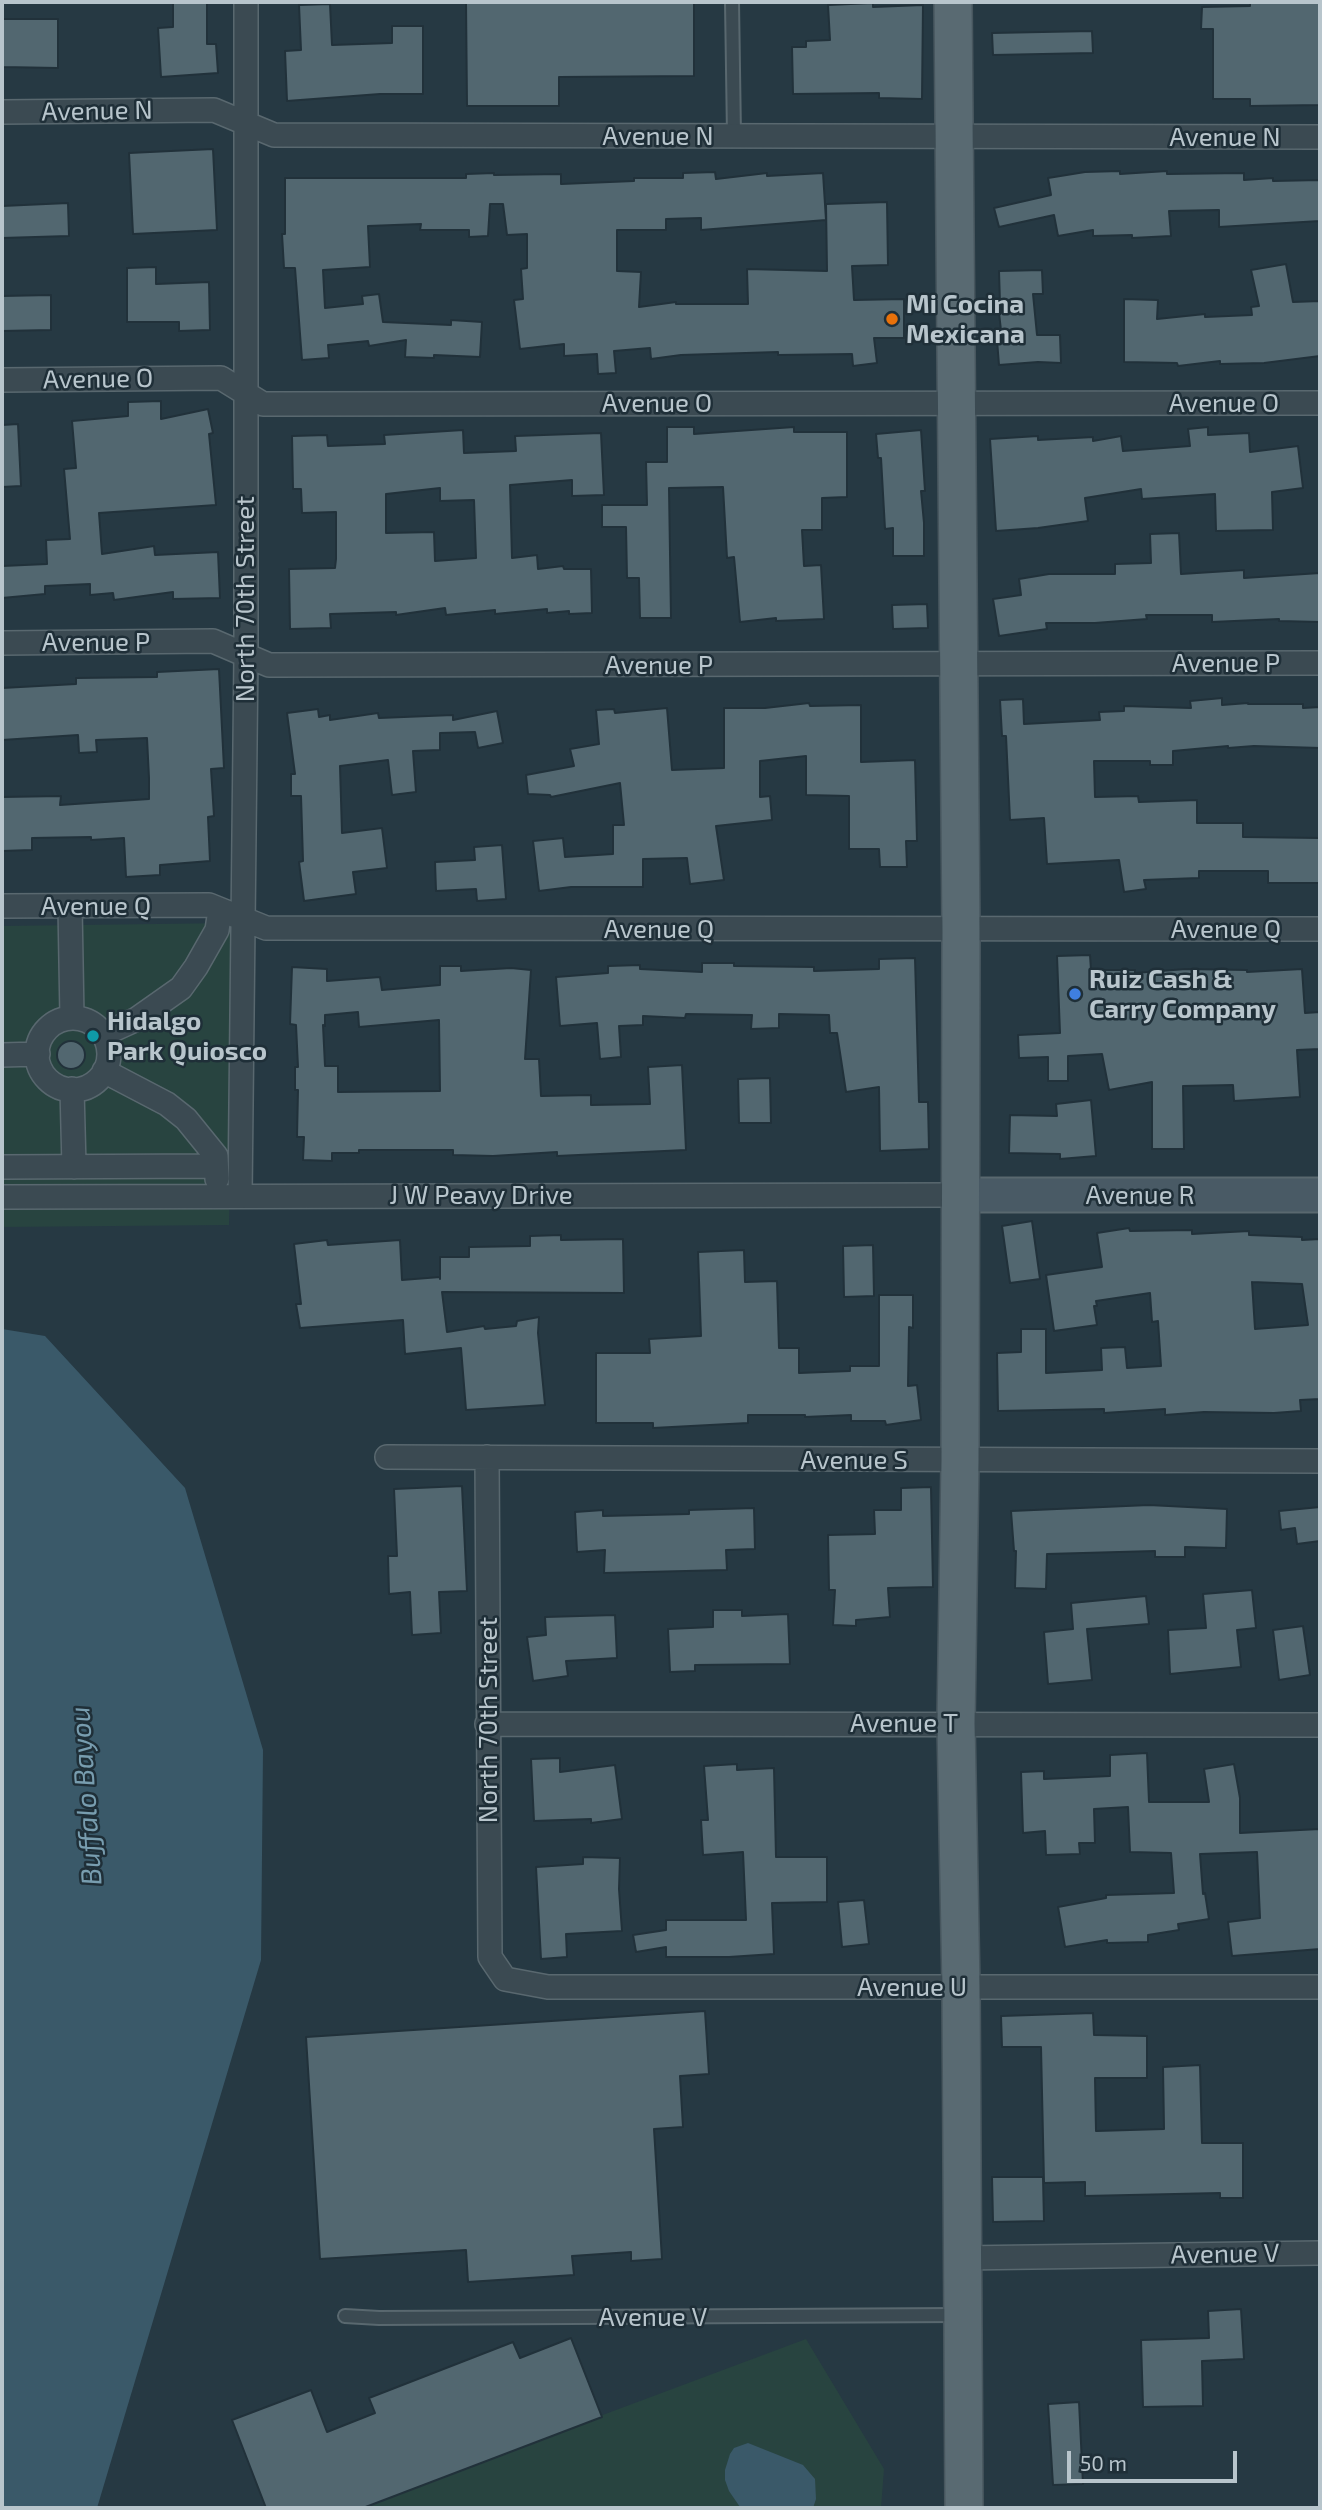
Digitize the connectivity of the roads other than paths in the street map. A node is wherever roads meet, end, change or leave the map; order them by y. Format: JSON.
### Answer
{"nodes":[{"id":1,"x":246,"y":2,"type":"edge"},
{"id":2,"x":732,"y":2,"type":"edge"},
{"id":3,"x":954,"y":2,"type":"edge"},
{"id":4,"x":2,"y":112,"type":"edge"},
{"id":5,"x":245,"y":123,"type":"junction"},
{"id":6,"x":734,"y":136,"type":"junction"},
{"id":7,"x":955,"y":136,"type":"junction"},
{"id":8,"x":1320,"y":137,"type":"edge"},
{"id":9,"x":2,"y":380,"type":"edge"},
{"id":10,"x":246,"y":392,"type":"junction"},
{"id":11,"x":958,"y":402,"type":"junction"},
{"id":12,"x":1320,"y":403,"type":"edge"},
{"id":13,"x":2,"y":643,"type":"edge"},
{"id":14,"x":246,"y":654,"type":"junction"},
{"id":15,"x":1320,"y":663,"type":"edge"},
{"id":16,"x":960,"y":664,"type":"junction"},
{"id":17,"x":2,"y":906,"type":"edge"},
{"id":18,"x":70,"y":906,"type":"junction"},
{"id":19,"x":231,"y":914,"type":"junction"},
{"id":20,"x":1320,"y":929,"type":"edge"},
{"id":21,"x":961,"y":930,"type":"junction"},
{"id":22,"x":72,"y":1018,"type":"junction"},
{"id":23,"x":104,"y":1034,"type":"junction"},
{"id":24,"x":38,"y":1054,"type":"junction"},
{"id":25,"x":2,"y":1055,"type":"edge"},
{"id":26,"x":104,"y":1071,"type":"junction"},
{"id":27,"x":72,"y":1089,"type":"junction"},
{"id":28,"x":216,"y":1166,"type":"junction"},
{"id":29,"x":2,"y":1167,"type":"edge"},
{"id":30,"x":74,"y":1167,"type":"junction"},
{"id":31,"x":240,"y":1195,"type":"junction"},
{"id":32,"x":960,"y":1195,"type":"junction"},
{"id":33,"x":1320,"y":1195,"type":"edge"},
{"id":34,"x":217,"y":1196,"type":"junction"},
{"id":35,"x":2,"y":1197,"type":"edge"},
{"id":36,"x":387,"y":1457,"type":"dead end"},
{"id":37,"x":487,"y":1457,"type":"junction"},
{"id":38,"x":960,"y":1461,"type":"junction"},
{"id":39,"x":1320,"y":1461,"type":"edge"},
{"id":40,"x":956,"y":1723,"type":"junction"},
{"id":41,"x":487,"y":1724,"type":"junction"},
{"id":42,"x":1320,"y":1725,"type":"edge"},
{"id":43,"x":505,"y":1979,"type":"joint"},
{"id":44,"x":961,"y":1987,"type":"junction"},
{"id":45,"x":1320,"y":1987,"type":"edge"},
{"id":46,"x":1320,"y":2253,"type":"edge"},
{"id":47,"x":961,"y":2258,"type":"junction"},
{"id":48,"x":961,"y":2315,"type":"junction"},
{"id":49,"x":345,"y":2316,"type":"dead end"},
{"id":50,"x":964,"y":2508,"type":"edge"}],
"edges":[{"from":1,"to":5,"type":"street","name":"North 70th Street"},
{"from":2,"to":6,"type":"lane"},
{"from":3,"to":7,"type":"main road"},
{"from":4,"to":5,"type":"street","name":"Avenue N"},
{"from":5,"to":6,"type":"street","name":"Avenue N"},
{"from":5,"to":10,"type":"street","name":"North 70th Street"},
{"from":6,"to":7,"type":"street","name":"Avenue N"},
{"from":7,"to":8,"type":"street","name":"Avenue N"},
{"from":7,"to":11,"type":"main road"},
{"from":9,"to":10,"type":"street","name":"Avenue O"},
{"from":10,"to":11,"type":"street","name":"Avenue O"},
{"from":10,"to":14,"type":"street","name":"North 70th Street"},
{"from":11,"to":12,"type":"street","name":"Avenue O"},
{"from":11,"to":16,"type":"main road"},
{"from":13,"to":14,"type":"street","name":"Avenue P"},
{"from":14,"to":16,"type":"street","name":"Avenue P"},
{"from":14,"to":19,"type":"street","name":"North 70th Street"},
{"from":15,"to":16,"type":"street","name":"Avenue P"},
{"from":16,"to":21,"type":"main road"},
{"from":17,"to":18,"type":"street","name":"Avenue Q"},
{"from":18,"to":19,"type":"street","name":"Avenue Q"},
{"from":18,"to":22,"type":"street"},
{"from":19,"to":21,"type":"street","name":"Avenue Q"},
{"from":19,"to":23,"type":"street"},
{"from":19,"to":31,"type":"street","name":"North 70th Street"},
{"from":20,"to":21,"type":"street","name":"Avenue Q"},
{"from":21,"to":32,"type":"main road"},
{"from":22,"to":23,"type":"street"},
{"from":22,"to":24,"type":"street"},
{"from":23,"to":26,"type":"street"},
{"from":24,"to":25,"type":"street"},
{"from":24,"to":27,"type":"street"},
{"from":26,"to":27,"type":"street"},
{"from":26,"to":28,"type":"street"},
{"from":27,"to":30,"type":"street"},
{"from":28,"to":30,"type":"street"},
{"from":28,"to":34,"type":"street"},
{"from":29,"to":30,"type":"street"},
{"from":31,"to":32,"type":"street","name":"J W Peavy Drive"},
{"from":31,"to":34,"type":"street","name":"J W Peavy Drive"},
{"from":32,"to":33,"type":"street","name":"Avenue R"},
{"from":32,"to":38,"type":"main road"},
{"from":34,"to":35,"type":"street","name":"J W Peavy Drive"},
{"from":36,"to":37,"type":"street","name":"Avenue S"},
{"from":37,"to":38,"type":"street","name":"Avenue S"},
{"from":37,"to":41,"type":"street","name":"North 70th Street"},
{"from":38,"to":39,"type":"street","name":"Avenue S"},
{"from":38,"to":40,"type":"main road"},
{"from":40,"to":41,"type":"street","name":"Avenue T"},
{"from":40,"to":42,"type":"street","name":"Avenue T"},
{"from":40,"to":44,"type":"main road"},
{"from":41,"to":43,"type":"street","name":"North 70th Street"},
{"from":43,"to":44,"type":"street","name":"Avenue U"},
{"from":44,"to":45,"type":"street","name":"Avenue U"},
{"from":44,"to":47,"type":"main road"},
{"from":46,"to":47,"type":"street","name":"Avenue V"},
{"from":47,"to":48,"type":"main road"},
{"from":48,"to":49,"type":"lane","name":"Avenue V"},
{"from":48,"to":50,"type":"main road"}]}
